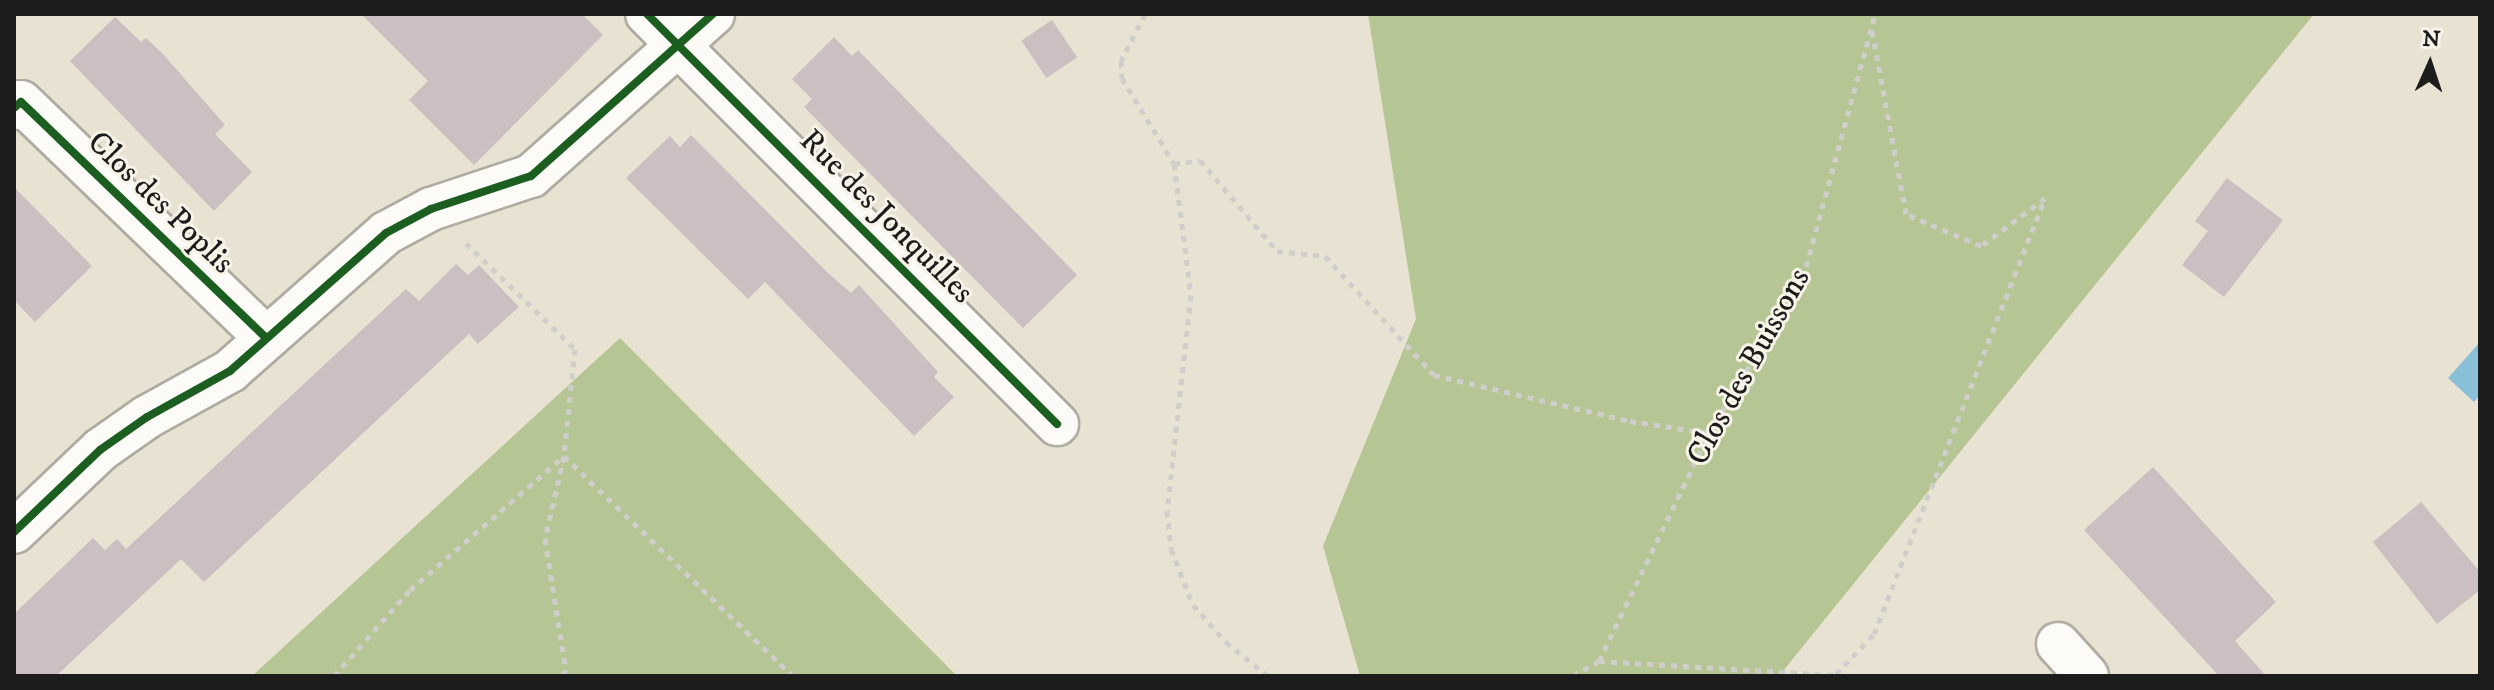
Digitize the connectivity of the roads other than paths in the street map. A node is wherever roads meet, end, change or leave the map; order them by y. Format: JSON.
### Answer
{"nodes":[{"id":1,"x":647,"y":14,"type":"edge"},
{"id":2,"x":713,"y":14,"type":"edge"},
{"id":3,"x":680,"y":45,"type":"junction"},
{"id":4,"x":16,"y":101,"type":"edge"},
{"id":5,"x":266,"y":338,"type":"junction"},
{"id":6,"x":1057,"y":424,"type":"dead end"},
{"id":7,"x":14,"y":532,"type":"edge"},
{"id":8,"x":2058,"y":644,"type":"dead end"},
{"id":9,"x":2087,"y":676,"type":"edge"}],
"edges":[{"from":1,"to":3,"type":"street","name":"Rue des Jonquilles"},
{"from":2,"to":3,"type":"street"},
{"from":3,"to":5,"type":"street"},
{"from":3,"to":6,"type":"street","name":"Rue des Jonquilles"},
{"from":4,"to":5,"type":"street","name":"Clos des Poplis"},
{"from":5,"to":7,"type":"street"},
{"from":8,"to":9,"type":"street"}]}
